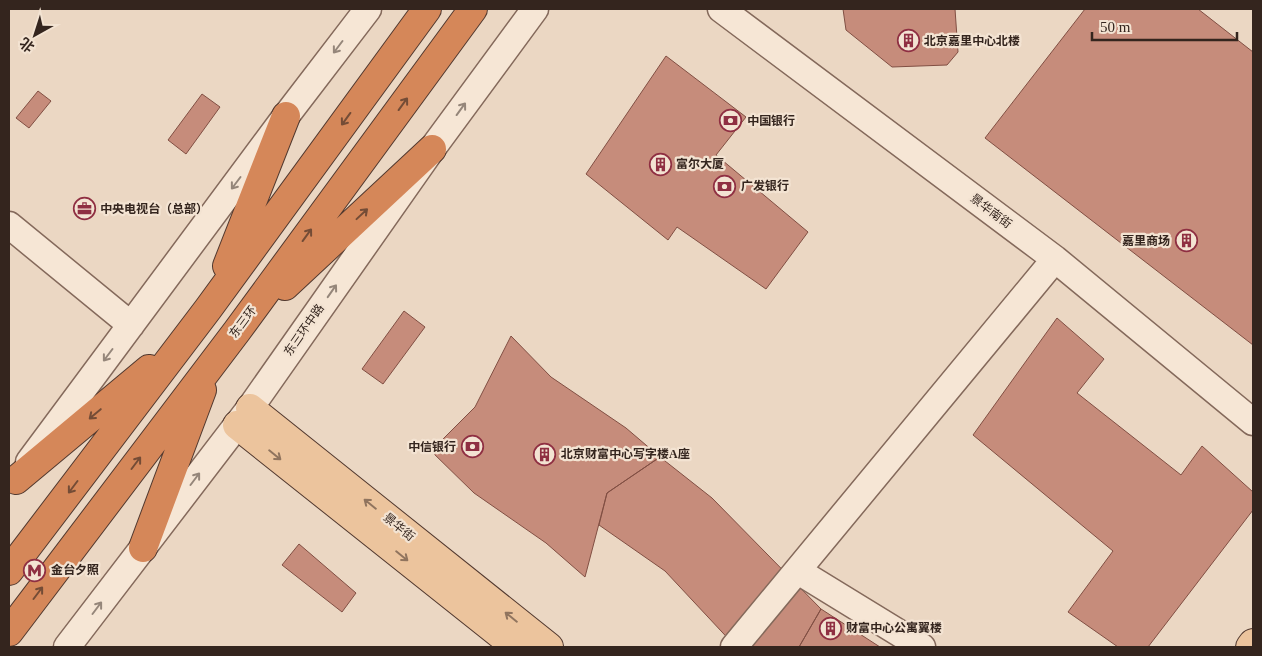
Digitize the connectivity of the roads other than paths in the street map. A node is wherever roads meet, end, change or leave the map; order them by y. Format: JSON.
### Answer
{"nodes":[{"id":1,"x":368,"y":9,"type":"edge"},
{"id":2,"x":427,"y":9,"type":"edge"},
{"id":3,"x":473,"y":9,"type":"edge"},
{"id":4,"x":535,"y":9,"type":"edge"},
{"id":5,"x":721,"y":9,"type":"edge"},
{"id":6,"x":286,"y":116,"type":"junction"},
{"id":7,"x":432,"y":149,"type":"junction"},
{"id":8,"x":9,"y":225,"type":"edge"},
{"id":9,"x":1058,"y":261,"type":"junction"},
{"id":10,"x":208,"y":309,"type":"junction"},
{"id":11,"x":131,"y":325,"type":"junction"},
{"id":12,"x":237,"y":331,"type":"junction"},
{"id":13,"x":186,"y":338,"type":"junction"},
{"id":14,"x":213,"y":361,"type":"junction"},
{"id":15,"x":243,"y":416,"type":"junction"},
{"id":16,"x":1253,"y":422,"type":"edge"},
{"id":17,"x":12,"y":484,"type":"edge"},
{"id":18,"x":143,"y":548,"type":"junction"},
{"id":19,"x":9,"y":571,"type":"edge"},
{"id":20,"x":799,"y":575,"type":"junction"},
{"id":21,"x":9,"y":632,"type":"edge"},
{"id":22,"x":1253,"y":643,"type":"edge"},
{"id":23,"x":67,"y":647,"type":"edge"},
{"id":24,"x":516,"y":647,"type":"edge"},
{"id":25,"x":549,"y":647,"type":"edge"},
{"id":26,"x":734,"y":647,"type":"edge"},
{"id":27,"x":745,"y":647,"type":"edge"},
{"id":28,"x":908,"y":647,"type":"edge"},
{"id":29,"x":922,"y":647,"type":"edge"},
{"id":30,"x":1250,"y":647,"type":"edge"}],
"edges":[{"from":1,"to":6,"type":"street","one_way":true},
{"from":2,"to":10,"type":"highway","one_way":true},
{"from":12,"to":3,"type":"highway","name":"东三环","one_way":true},
{"from":7,"to":4,"type":"street","name":"东三环中路","one_way":true},
{"from":5,"to":9,"type":"street","name":"景华南街"},
{"from":6,"to":10,"type":"highway"},
{"from":6,"to":11,"type":"street","one_way":true},
{"from":12,"to":7,"type":"highway","one_way":true},
{"from":15,"to":7,"type":"street","name":"东三环中路","one_way":true},
{"from":8,"to":11,"type":"street"},
{"from":9,"to":16,"type":"street","name":"景华南街"},
{"from":9,"to":20,"type":"street"},
{"from":10,"to":13,"type":"highway"},
{"from":11,"to":17,"type":"street","one_way":true},
{"from":12,"to":14,"type":"highway","name":"东三环"},
{"from":13,"to":17,"type":"highway","one_way":true},
{"from":13,"to":19,"type":"highway","one_way":true},
{"from":14,"to":18,"type":"highway"},
{"from":21,"to":14,"type":"highway","name":"东三环","one_way":true},
{"from":18,"to":15,"type":"street","name":"东三环中路","one_way":true},
{"from":15,"to":24,"type":"main road","name":"景华街","one_way":true},
{"from":25,"to":15,"type":"main road","name":"景华街","one_way":true},
{"from":23,"to":18,"type":"street","name":"东三环中路","one_way":true},
{"from":20,"to":26,"type":"street"},
{"from":20,"to":27,"type":"street"},
{"from":20,"to":28,"type":"street"},
{"from":20,"to":29,"type":"street"},
{"from":22,"to":30,"type":"main road"}]}
